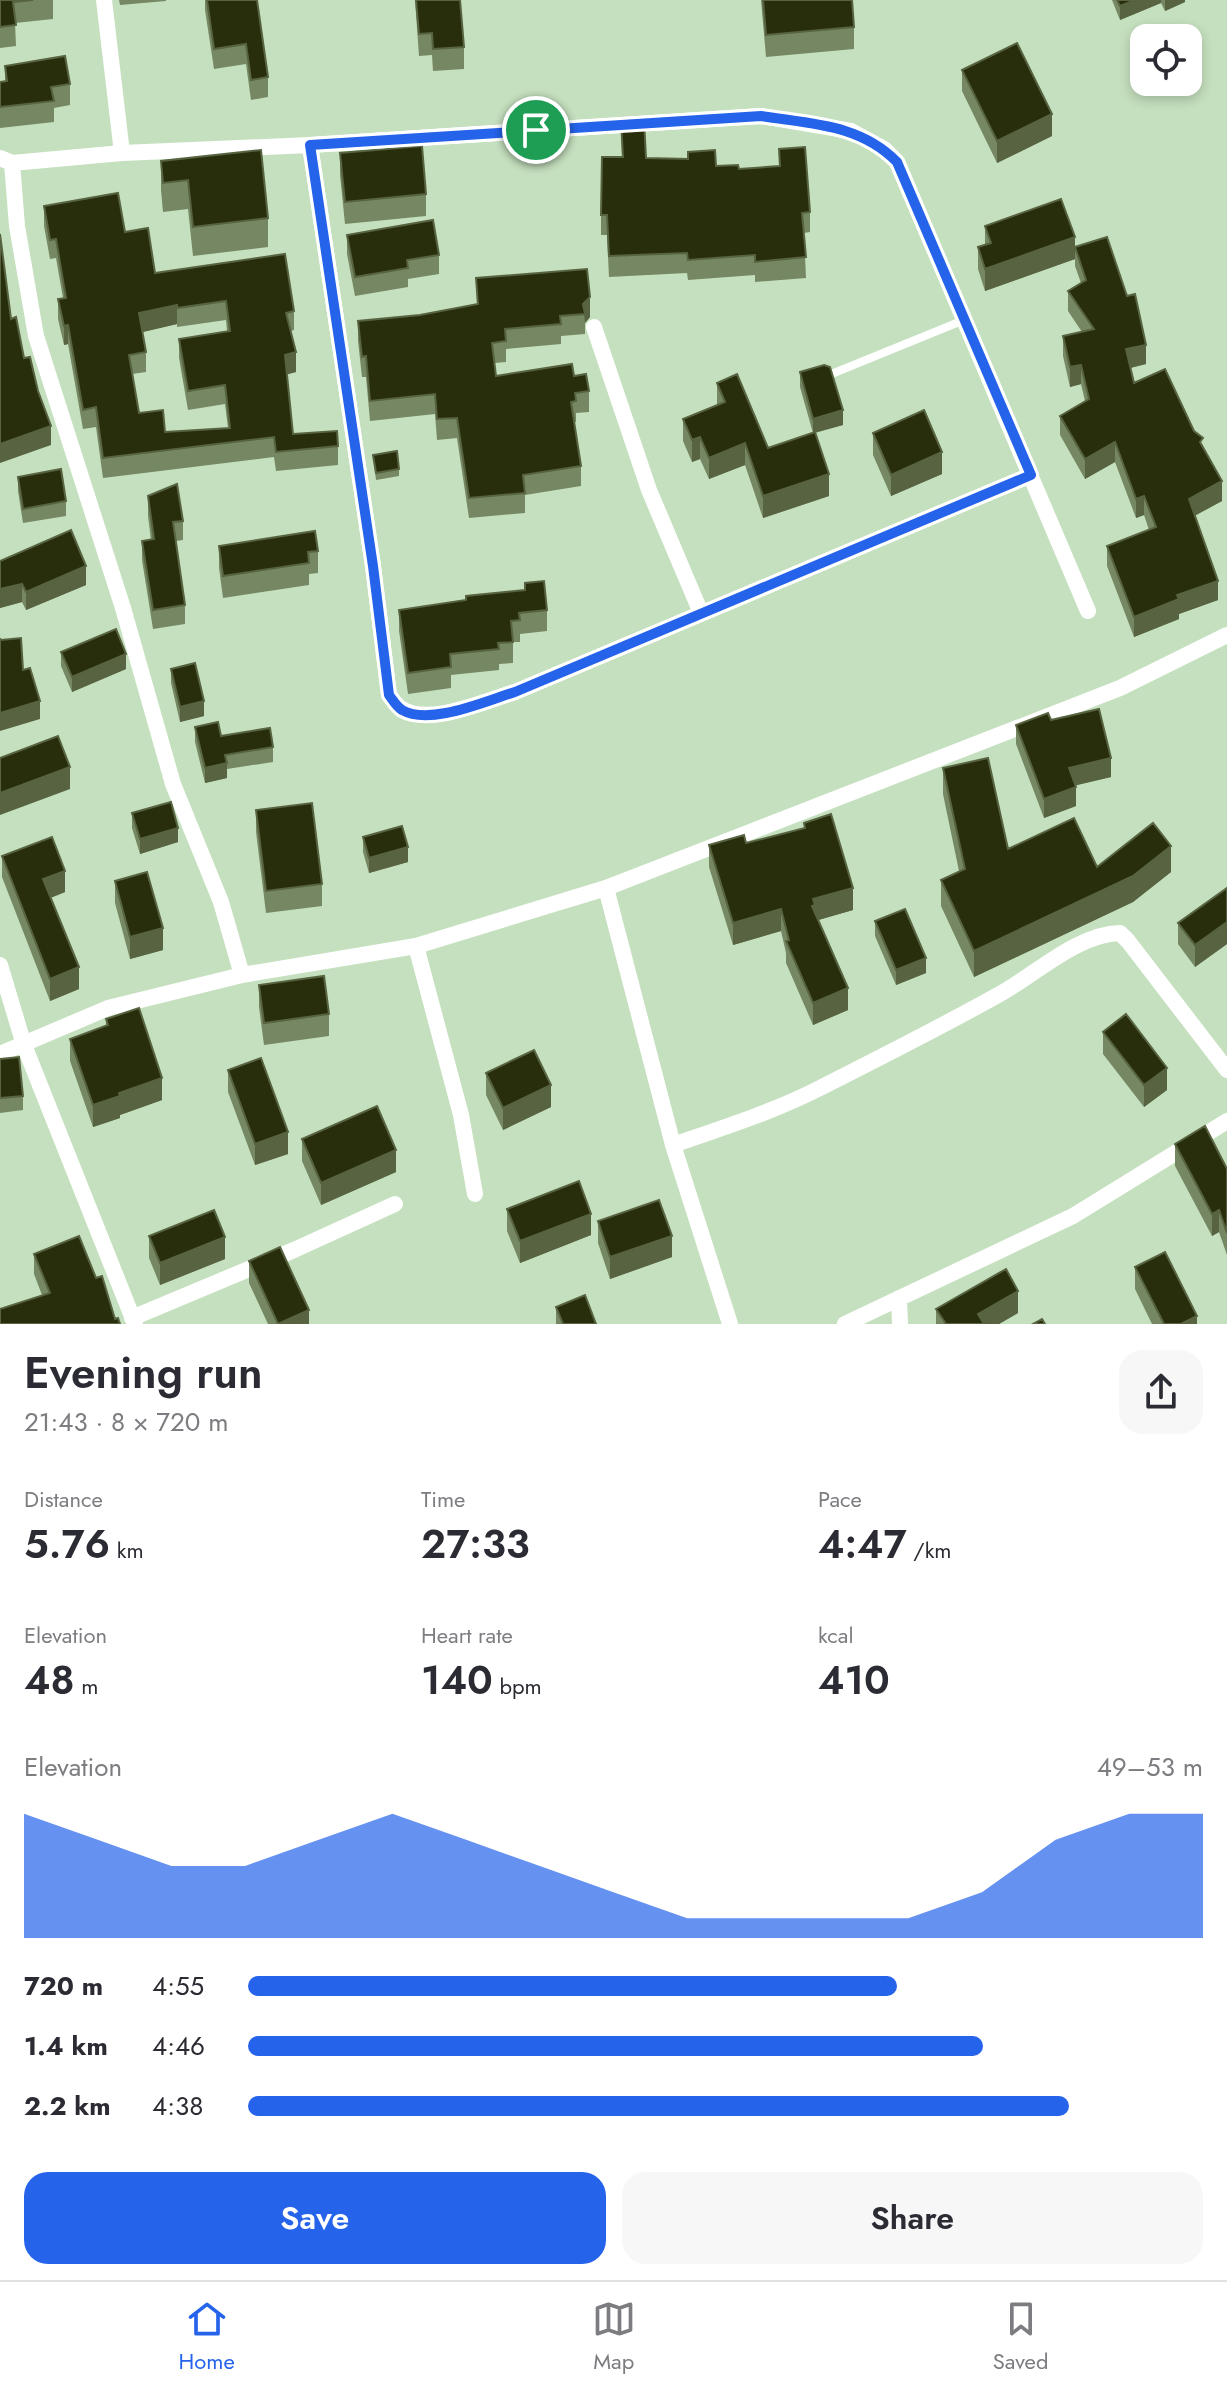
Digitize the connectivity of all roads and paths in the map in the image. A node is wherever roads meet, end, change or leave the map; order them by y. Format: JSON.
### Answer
{"nodes":[{"id":1,"x":104,"y":0,"type":"edge"},
{"id":2,"x":310,"y":145,"type":"junction"},
{"id":3,"x":122,"y":153,"type":"junction"},
{"id":4,"x":6,"y":160,"type":"edge"},
{"id":5,"x":965,"y":320,"type":"junction"},
{"id":6,"x":594,"y":327,"type":"dead end"},
{"id":7,"x":829,"y":375,"type":"edge"},
{"id":8,"x":1031,"y":475,"type":"junction"},
{"id":9,"x":1088,"y":611,"type":"dead end"},
{"id":10,"x":701,"y":613,"type":"junction"},
{"id":11,"x":1227,"y":635,"type":"edge"},
{"id":12,"x":606,"y":888,"type":"junction"},
{"id":13,"x":416,"y":946,"type":"junction"},
{"id":14,"x":0,"y":965,"type":"edge"},
{"id":15,"x":242,"y":975,"type":"junction"},
{"id":16,"x":24,"y":1045,"type":"junction"},
{"id":17,"x":0,"y":1054,"type":"edge"},
{"id":18,"x":1227,"y":1070,"type":"edge"},
{"id":19,"x":1227,"y":1121,"type":"edge"},
{"id":20,"x":673,"y":1145,"type":"junction"},
{"id":21,"x":475,"y":1194,"type":"dead end"},
{"id":22,"x":395,"y":1204,"type":"dead end"},
{"id":23,"x":899,"y":1298,"type":"junction"},
{"id":24,"x":134,"y":1321,"type":"edge"},
{"id":25,"x":730,"y":1324,"type":"edge"},
{"id":26,"x":845,"y":1324,"type":"edge"},
{"id":27,"x":900,"y":1324,"type":"edge"}],
"edges":[{"from":1,"to":3,"type":"street"},
{"from":2,"to":3,"type":"street"},
{"from":2,"to":5,"type":"street"},
{"from":2,"to":10,"type":"street"},
{"from":3,"to":4,"type":"street"},
{"from":4,"to":15,"type":"street"},
{"from":5,"to":7,"type":"lane"},
{"from":5,"to":8,"type":"street"},
{"from":6,"to":10,"type":"street"},
{"from":8,"to":9,"type":"street"},
{"from":8,"to":10,"type":"street"},
{"from":11,"to":12,"type":"street"},
{"from":12,"to":13,"type":"street"},
{"from":12,"to":20,"type":"street"},
{"from":13,"to":15,"type":"street"},
{"from":13,"to":21,"type":"street"},
{"from":14,"to":16,"type":"street"},
{"from":15,"to":16,"type":"street"},
{"from":16,"to":17,"type":"street"},
{"from":16,"to":24,"type":"street"},
{"from":18,"to":20,"type":"street"},
{"from":19,"to":23,"type":"street"},
{"from":20,"to":25,"type":"street"},
{"from":22,"to":24,"type":"street"},
{"from":23,"to":26,"type":"street"},
{"from":23,"to":27,"type":"street"}]}
